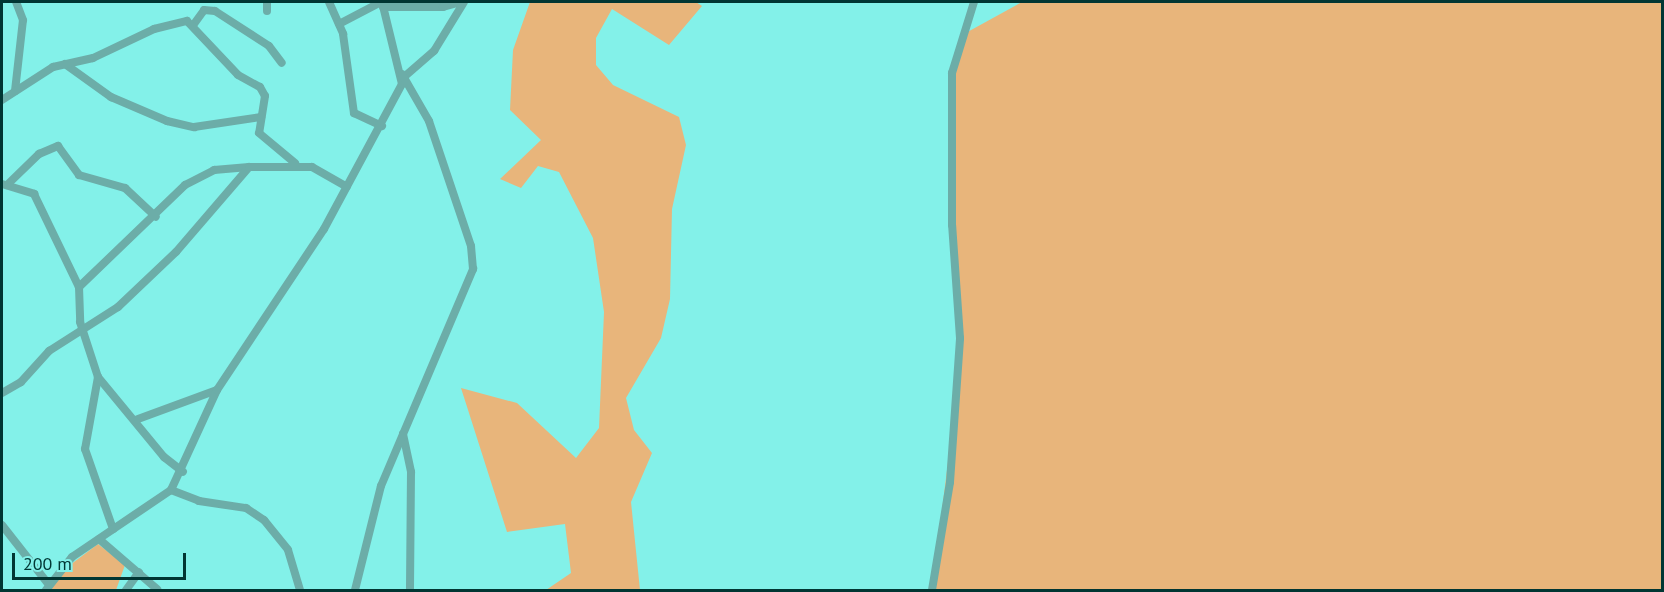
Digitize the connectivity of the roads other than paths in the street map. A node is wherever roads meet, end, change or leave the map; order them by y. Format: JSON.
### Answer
{"nodes":[{"id":1,"x":16,"y":2,"type":"edge"},
{"id":2,"x":267,"y":2,"type":"edge"},
{"id":3,"x":329,"y":2,"type":"edge"},
{"id":4,"x":462,"y":2,"type":"edge"},
{"id":5,"x":974,"y":2,"type":"edge"},
{"id":6,"x":382,"y":3,"type":"edge"},
{"id":7,"x":267,"y":11,"type":"dead end"},
{"id":8,"x":194,"y":24,"type":"junction"},
{"id":9,"x":339,"y":24,"type":"junction"},
{"id":10,"x":282,"y":63,"type":"dead end"},
{"id":11,"x":65,"y":64,"type":"junction"},
{"id":12,"x":403,"y":75,"type":"junction"},
{"id":13,"x":15,"y":91,"type":"junction"},
{"id":14,"x":2,"y":100,"type":"edge"},
{"id":15,"x":261,"y":117,"type":"junction"},
{"id":16,"x":382,"y":126,"type":"junction"},
{"id":17,"x":297,"y":164,"type":"junction"},
{"id":18,"x":249,"y":167,"type":"junction"},
{"id":19,"x":4,"y":185,"type":"edge"},
{"id":20,"x":347,"y":187,"type":"junction"},
{"id":21,"x":156,"y":217,"type":"junction"},
{"id":22,"x":79,"y":287,"type":"junction"},
{"id":23,"x":84,"y":333,"type":"junction"},
{"id":24,"x":98,"y":376,"type":"junction"},
{"id":25,"x":217,"y":390,"type":"junction"},
{"id":26,"x":5,"y":393,"type":"edge"},
{"id":27,"x":2,"y":401,"type":"edge"},
{"id":28,"x":138,"y":419,"type":"junction"},
{"id":29,"x":403,"y":434,"type":"junction"},
{"id":30,"x":183,"y":472,"type":"junction"},
{"id":31,"x":171,"y":490,"type":"junction"},
{"id":32,"x":2,"y":525,"type":"edge"},
{"id":33,"x":113,"y":529,"type":"junction"},
{"id":34,"x":99,"y":539,"type":"junction"},
{"id":35,"x":140,"y":572,"type":"junction"},
{"id":36,"x":47,"y":588,"type":"edge"},
{"id":37,"x":157,"y":589,"type":"edge"},
{"id":38,"x":126,"y":591,"type":"edge"},
{"id":39,"x":300,"y":591,"type":"edge"},
{"id":40,"x":355,"y":591,"type":"edge"},
{"id":41,"x":410,"y":591,"type":"edge"},
{"id":42,"x":932,"y":591,"type":"edge"}],
"edges":[{"from":1,"to":13,"type":"street"},
{"from":2,"to":7,"type":"street"},
{"from":3,"to":9,"type":"street"},
{"from":4,"to":6,"type":"street"},
{"from":4,"to":12,"type":"street"},
{"from":5,"to":42,"type":"street"},
{"from":6,"to":9,"type":"street"},
{"from":6,"to":12,"type":"street"},
{"from":8,"to":10,"type":"street"},
{"from":8,"to":11,"type":"street"},
{"from":8,"to":15,"type":"street"},
{"from":9,"to":16,"type":"street"},
{"from":11,"to":13,"type":"street"},
{"from":11,"to":15,"type":"street"},
{"from":12,"to":16,"type":"street"},
{"from":12,"to":29,"type":"street"},
{"from":13,"to":14,"type":"street"},
{"from":15,"to":17,"type":"street"},
{"from":16,"to":20,"type":"street"},
{"from":17,"to":18,"type":"street"},
{"from":17,"to":20,"type":"street"},
{"from":18,"to":21,"type":"street"},
{"from":18,"to":23,"type":"street"},
{"from":19,"to":21,"type":"street"},
{"from":19,"to":22,"type":"street"},
{"from":20,"to":25,"type":"street"},
{"from":21,"to":22,"type":"street"},
{"from":22,"to":23,"type":"street"},
{"from":23,"to":24,"type":"street"},
{"from":23,"to":26,"type":"street"},
{"from":24,"to":28,"type":"street"},
{"from":24,"to":33,"type":"street"},
{"from":25,"to":28,"type":"street"},
{"from":25,"to":30,"type":"street"},
{"from":26,"to":27,"type":"street"},
{"from":28,"to":30,"type":"street"},
{"from":29,"to":40,"type":"street"},
{"from":29,"to":41,"type":"street"},
{"from":30,"to":31,"type":"street"},
{"from":31,"to":33,"type":"street"},
{"from":31,"to":39,"type":"street"},
{"from":32,"to":36,"type":"street"},
{"from":33,"to":34,"type":"street"},
{"from":34,"to":35,"type":"street"},
{"from":34,"to":36,"type":"street"},
{"from":35,"to":37,"type":"street"},
{"from":35,"to":38,"type":"street"}]}
